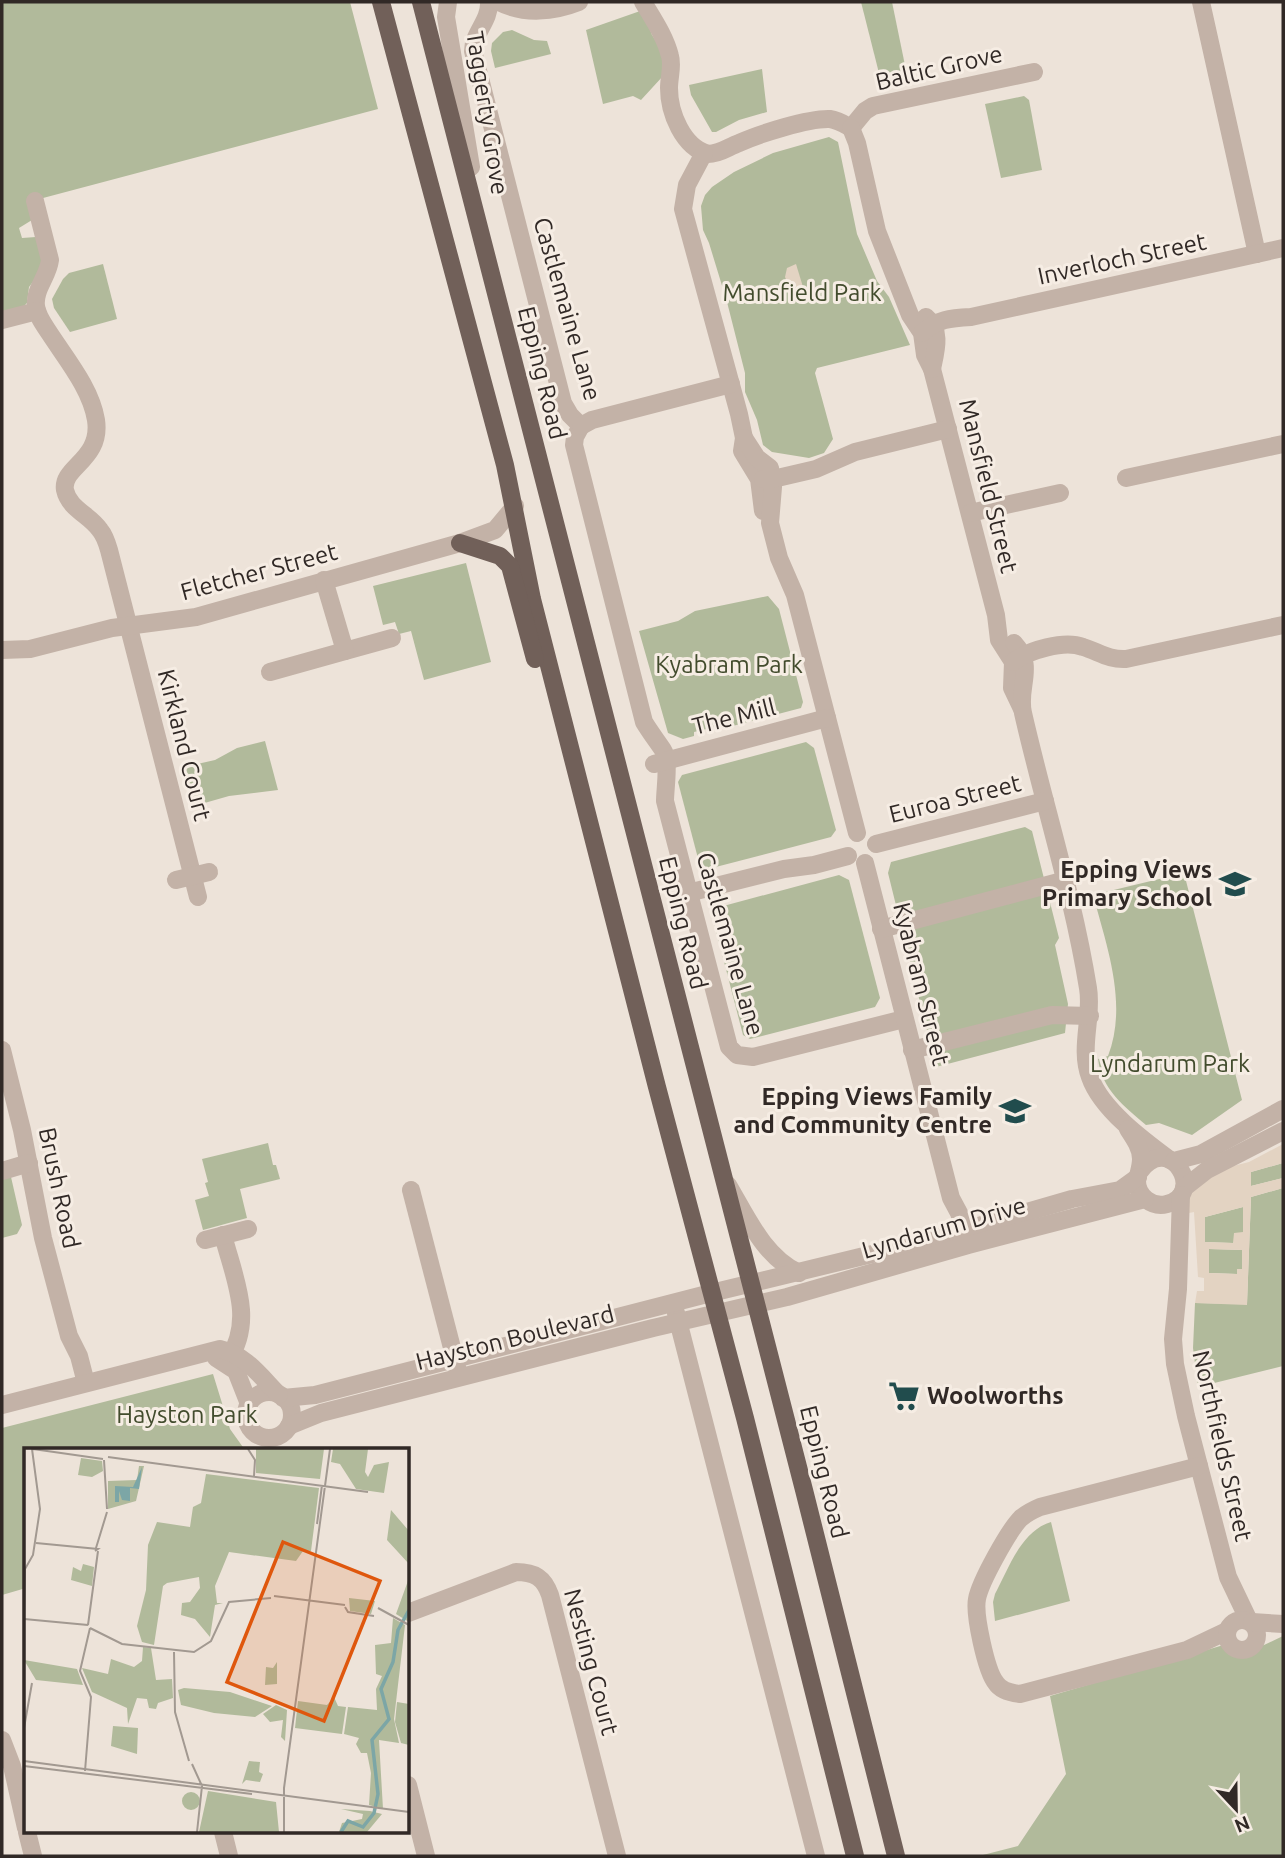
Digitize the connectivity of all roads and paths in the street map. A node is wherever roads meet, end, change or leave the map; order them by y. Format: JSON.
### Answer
{"nodes":[{"id":1,"x":382,"y":2,"type":"edge"},
{"id":2,"x":421,"y":2,"type":"edge"},
{"id":3,"x":448,"y":2,"type":"edge"},
{"id":4,"x":489,"y":2,"type":"edge"},
{"id":5,"x":499,"y":2,"type":"edge"},
{"id":6,"x":579,"y":2,"type":"edge"},
{"id":7,"x":643,"y":2,"type":"edge"},
{"id":8,"x":661,"y":2,"type":"edge"},
{"id":9,"x":1201,"y":2,"type":"edge"},
{"id":10,"x":519,"y":5,"type":"edge"},
{"id":11,"x":481,"y":29,"type":"junction"},
{"id":12,"x":662,"y":36,"type":"junction"},
{"id":13,"x":1034,"y":72,"type":"dead end"},
{"id":14,"x":851,"y":128,"type":"junction"},
{"id":15,"x":704,"y":153,"type":"junction"},
{"id":16,"x":36,"y":201,"type":"dead end"},
{"id":17,"x":481,"y":231,"type":"junction"},
{"id":18,"x":1283,"y":248,"type":"edge"},
{"id":19,"x":1257,"y":254,"type":"junction"},
{"id":20,"x":37,"y":311,"type":"junction"},
{"id":21,"x":2,"y":320,"type":"edge"},
{"id":22,"x":930,"y":330,"type":"junction"},
{"id":23,"x":732,"y":384,"type":"junction"},
{"id":24,"x":580,"y":426,"type":"junction"},
{"id":25,"x":948,"y":429,"type":"junction"},
{"id":26,"x":1283,"y":444,"type":"edge"},
{"id":27,"x":767,"y":475,"type":"junction"},
{"id":28,"x":1126,"y":478,"type":"dead end"},
{"id":29,"x":1060,"y":493,"type":"dead end"},
{"id":30,"x":514,"y":506,"type":"junction"},
{"id":31,"x":970,"y":513,"type":"junction"},
{"id":32,"x":460,"y":543,"type":"junction"},
{"id":33,"x":324,"y":580,"type":"junction"},
{"id":34,"x":1283,"y":625,"type":"edge"},
{"id":35,"x":129,"y":626,"type":"junction"},
{"id":36,"x":392,"y":638,"type":"dead end"},
{"id":37,"x":2,"y":650,"type":"edge"},
{"id":38,"x":345,"y":651,"type":"junction"},
{"id":39,"x":1021,"y":660,"type":"junction"},
{"id":40,"x":270,"y":672,"type":"dead end"},
{"id":41,"x":827,"y":718,"type":"junction"},
{"id":42,"x":569,"y":743,"type":"junction"},
{"id":43,"x":660,"y":762,"type":"junction"},
{"id":44,"x":1045,"y":801,"type":"junction"},
{"id":45,"x":854,"y":850,"type":"junction"},
{"id":46,"x":1066,"y":880,"type":"junction"},
{"id":47,"x":688,"y":892,"type":"junction"},
{"id":48,"x":198,"y":897,"type":"dead end"},
{"id":49,"x":881,"y":929,"type":"junction"},
{"id":50,"x":1090,"y":1016,"type":"junction"},
{"id":51,"x":904,"y":1019,"type":"junction"},
{"id":52,"x":2,"y":1050,"type":"edge"},
{"id":53,"x":912,"y":1051,"type":"junction"},
{"id":54,"x":1283,"y":1109,"type":"edge"},
{"id":55,"x":1123,"y":1120,"type":"junction"},
{"id":56,"x":1283,"y":1131,"type":"edge"},
{"id":57,"x":1172,"y":1160,"type":"junction"},
{"id":58,"x":29,"y":1163,"type":"junction"},
{"id":59,"x":2,"y":1171,"type":"edge"},
{"id":60,"x":721,"y":1174,"type":"junction"},
{"id":61,"x":1139,"y":1174,"type":"junction"},
{"id":62,"x":411,"y":1190,"type":"dead end"},
{"id":63,"x":1182,"y":1191,"type":"junction"},
{"id":64,"x":1147,"y":1201,"type":"junction"},
{"id":65,"x":248,"y":1229,"type":"dead end"},
{"id":66,"x":961,"y":1238,"type":"junction"},
{"id":67,"x":1178,"y":1241,"type":"junction"},
{"id":68,"x":799,"y":1273,"type":"junction"},
{"id":69,"x":750,"y":1284,"type":"junction"},
{"id":70,"x":711,"y":1293,"type":"junction"},
{"id":71,"x":673,"y":1303,"type":"junction"},
{"id":72,"x":756,"y":1305,"type":"junction"},
{"id":73,"x":717,"y":1314,"type":"junction"},
{"id":74,"x":679,"y":1322,"type":"junction"},
{"id":75,"x":229,"y":1357,"type":"junction"},
{"id":76,"x":454,"y":1360,"type":"junction"},
{"id":77,"x":459,"y":1378,"type":"junction"},
{"id":78,"x":81,"y":1385,"type":"junction"},
{"id":79,"x":281,"y":1396,"type":"junction"},
{"id":80,"x":249,"y":1404,"type":"junction"},
{"id":81,"x":2,"y":1405,"type":"edge"},
{"id":82,"x":287,"y":1429,"type":"junction"},
{"id":83,"x":256,"y":1434,"type":"junction"},
{"id":84,"x":265,"y":1448,"type":"edge"},
{"id":85,"x":284,"y":1448,"type":"edge"},
{"id":86,"x":1199,"y":1466,"type":"junction"},
{"id":87,"x":1228,"y":1577,"type":"junction"},
{"id":88,"x":410,"y":1612,"type":"edge"},
{"id":89,"x":1250,"y":1621,"type":"junction"},
{"id":90,"x":1283,"y":1625,"type":"edge"},
{"id":91,"x":1229,"y":1634,"type":"junction"},
{"id":92,"x":1256,"y":1640,"type":"junction"},
{"id":93,"x":2,"y":1740,"type":"edge"},
{"id":94,"x":410,"y":1793,"type":"edge"},
{"id":95,"x":23,"y":1798,"type":"edge"},
{"id":96,"x":28,"y":1834,"type":"edge"},
{"id":97,"x":224,"y":1834,"type":"edge"},
{"id":98,"x":33,"y":1856,"type":"edge"},
{"id":99,"x":229,"y":1856,"type":"edge"},
{"id":100,"x":426,"y":1856,"type":"edge"},
{"id":101,"x":617,"y":1856,"type":"edge"},
{"id":102,"x":816,"y":1856,"type":"edge"},
{"id":103,"x":855,"y":1856,"type":"edge"},
{"id":104,"x":895,"y":1856,"type":"edge"}],
"edges":[{"from":1,"to":30,"type":"main road"},
{"from":2,"to":17,"type":"main road","name":"Epping Road"},
{"from":3,"to":17,"type":"street","name":"Taggerty Grove"},
{"from":4,"to":11,"type":"street","name":"Castlemaine Lane"},
{"from":5,"to":10,"type":"street","name":"Taggerty Grove"},
{"from":6,"to":10,"type":"street","name":"Taggerty Grove"},
{"from":7,"to":12,"type":"street"},
{"from":8,"to":12,"type":"street"},
{"from":9,"to":19,"type":"street"},
{"from":10,"to":11,"type":"street"},
{"from":11,"to":24,"type":"street","name":"Castlemaine Lane"},
{"from":12,"to":15,"type":"street"},
{"from":13,"to":14,"type":"street","name":"Baltic Grove"},
{"from":14,"to":15,"type":"street"},
{"from":14,"to":22,"type":"street"},
{"from":15,"to":23,"type":"street"},
{"from":16,"to":20,"type":"street"},
{"from":17,"to":60,"type":"main road","name":"Epping Road"},
{"from":18,"to":19,"type":"street","name":"Inverloch Street"},
{"from":19,"to":22,"type":"street","name":"Inverloch Street"},
{"from":20,"to":21,"type":"street"},
{"from":20,"to":35,"type":"street","name":"Kirkland Court"},
{"from":22,"to":25,"type":"street","name":"Mansfield Street"},
{"from":23,"to":24,"type":"street"},
{"from":23,"to":27,"type":"street"},
{"from":24,"to":43,"type":"street","name":"Castlemaine Lane"},
{"from":25,"to":27,"type":"street"},
{"from":25,"to":31,"type":"street","name":"Mansfield Street"},
{"from":26,"to":28,"type":"street"},
{"from":27,"to":41,"type":"street","name":"Kyabram Street"},
{"from":29,"to":31,"type":"street"},
{"from":30,"to":32,"type":"street","name":"Fletcher Street"},
{"from":30,"to":42,"type":"main road"},
{"from":31,"to":39,"type":"street","name":"Mansfield Street"},
{"from":32,"to":33,"type":"street","name":"Fletcher Street"},
{"from":32,"to":42,"type":"main road"},
{"from":33,"to":35,"type":"street","name":"Fletcher Street"},
{"from":33,"to":38,"type":"street"},
{"from":34,"to":39,"type":"street"},
{"from":35,"to":37,"type":"street","name":"Fletcher Street"},
{"from":35,"to":48,"type":"street","name":"Kirkland Court"},
{"from":36,"to":38,"type":"street"},
{"from":38,"to":40,"type":"street"},
{"from":39,"to":44,"type":"street","name":"Mansfield Street"},
{"from":41,"to":43,"type":"street","name":"The Mill"},
{"from":41,"to":45,"type":"street","name":"Kyabram Street"},
{"from":42,"to":70,"type":"main road"},
{"from":43,"to":47,"type":"street","name":"Castlemaine Lane"},
{"from":44,"to":45,"type":"street","name":"Euroa Street"},
{"from":44,"to":46,"type":"street","name":"Mansfield Street"},
{"from":45,"to":47,"type":"street"},
{"from":45,"to":49,"type":"street","name":"Kyabram Street"},
{"from":46,"to":49,"type":"street"},
{"from":46,"to":50,"type":"street","name":"Mansfield Street"},
{"from":47,"to":51,"type":"street","name":"Castlemaine Lane"},
{"from":49,"to":51,"type":"street","name":"Kyabram Street"},
{"from":50,"to":53,"type":"street"},
{"from":50,"to":55,"type":"street","name":"Mansfield Street"},
{"from":51,"to":53,"type":"street","name":"Kyabram Street"},
{"from":52,"to":58,"type":"street","name":"Brush Road"},
{"from":53,"to":66,"type":"street","name":"Kyabram Street"},
{"from":54,"to":57,"type":"street"},
{"from":55,"to":57,"type":"street","name":"Mansfield Street"},
{"from":55,"to":61,"type":"street","name":"Mansfield Street"},
{"from":56,"to":63,"type":"street"},
{"from":57,"to":61,"type":"street"},
{"from":57,"to":63,"type":"street"},
{"from":58,"to":59,"type":"street"},
{"from":58,"to":78,"type":"street","name":"Brush Road"},
{"from":60,"to":68,"type":"street"},
{"from":60,"to":69,"type":"main road","name":"Epping Road"},
{"from":61,"to":64,"type":"street"},
{"from":61,"to":66,"type":"street","name":"Lyndarum Drive"},
{"from":62,"to":76,"type":"street"},
{"from":63,"to":64,"type":"street"},
{"from":63,"to":67,"type":"street","name":"Northfields Street"},
{"from":64,"to":66,"type":"street","name":"Lyndarum Drive"},
{"from":64,"to":67,"type":"street"},
{"from":65,"to":75,"type":"street"},
{"from":66,"to":68,"type":"street","name":"Lyndarum Drive"},
{"from":66,"to":72,"type":"street","name":"Lyndarum Drive"},
{"from":67,"to":86,"type":"street","name":"Northfields Street"},
{"from":68,"to":69,"type":"street","name":"Lyndarum Drive"},
{"from":69,"to":70,"type":"street","name":"Hayston Boulevard"},
{"from":69,"to":72,"type":"main road","name":"Epping Road"},
{"from":70,"to":71,"type":"street","name":"Hayston Boulevard"},
{"from":70,"to":73,"type":"main road"},
{"from":71,"to":74,"type":"street"},
{"from":71,"to":76,"type":"street","name":"Hayston Boulevard"},
{"from":72,"to":73,"type":"street","name":"Hayston Boulevard"},
{"from":72,"to":104,"type":"main road","name":"Epping Road"},
{"from":73,"to":74,"type":"street","name":"Hayston Boulevard"},
{"from":73,"to":103,"type":"main road"},
{"from":74,"to":77,"type":"street","name":"Hayston Boulevard"},
{"from":74,"to":102,"type":"street"},
{"from":75,"to":78,"type":"street"},
{"from":75,"to":79,"type":"street"},
{"from":75,"to":80,"type":"street"},
{"from":76,"to":77,"type":"street"},
{"from":76,"to":79,"type":"street","name":"Hayston Boulevard"},
{"from":77,"to":82,"type":"street","name":"Hayston Boulevard"},
{"from":78,"to":81,"type":"street"},
{"from":79,"to":80,"type":"street"},
{"from":79,"to":82,"type":"street"},
{"from":80,"to":83,"type":"street"},
{"from":82,"to":83,"type":"street"},
{"from":82,"to":85,"type":"street"},
{"from":83,"to":84,"type":"street"},
{"from":86,"to":87,"type":"street","name":"Northfields Street"},
{"from":86,"to":91,"type":"street"},
{"from":87,"to":89,"type":"street","name":"Northfields Street"},
{"from":87,"to":91,"type":"street","name":"Northfields Street"},
{"from":88,"to":101,"type":"street","name":"Nesting Court"},
{"from":89,"to":90,"type":"street"},
{"from":89,"to":91,"type":"street"},
{"from":89,"to":92,"type":"street"},
{"from":90,"to":92,"type":"street"},
{"from":91,"to":92,"type":"street"},
{"from":93,"to":95,"type":"street"},
{"from":94,"to":100,"type":"street"},
{"from":96,"to":98,"type":"street"},
{"from":97,"to":99,"type":"street"}]}
